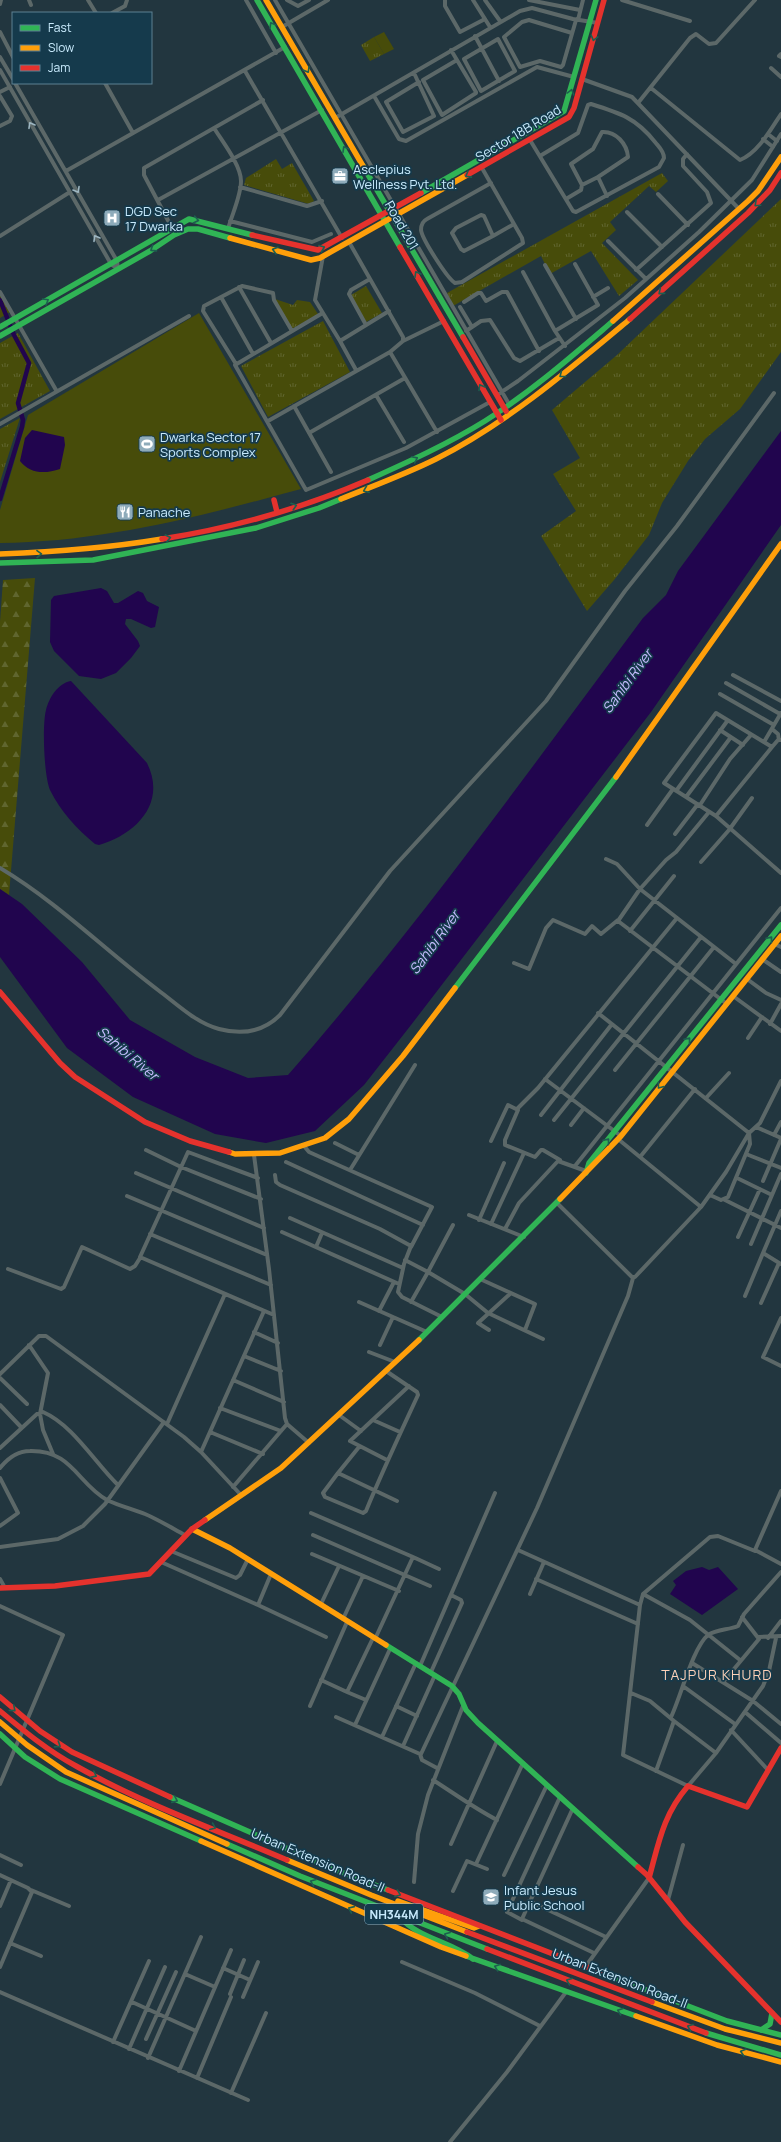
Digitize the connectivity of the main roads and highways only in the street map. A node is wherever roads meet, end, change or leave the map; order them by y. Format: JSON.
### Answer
{"nodes":[{"id":1,"x":257,"y":0,"type":"edge"},
{"id":2,"x":266,"y":0,"type":"edge"},
{"id":3,"x":596,"y":0,"type":"edge"},
{"id":4,"x":604,"y":0,"type":"edge"},
{"id":5,"x":781,"y":157,"type":"edge"},
{"id":6,"x":781,"y":173,"type":"edge"},
{"id":7,"x":393,"y":209,"type":"junction"},
{"id":8,"x":383,"y":215,"type":"junction"},
{"id":9,"x":396,"y":216,"type":"junction"},
{"id":10,"x":387,"y":221,"type":"junction"},
{"id":11,"x":1,"y":327,"type":"edge"},
{"id":12,"x":3,"y":334,"type":"edge"},
{"id":13,"x":507,"y":406,"type":"junction"},
{"id":14,"x":497,"y":412,"type":"junction"},
{"id":15,"x":508,"y":415,"type":"junction"},
{"id":16,"x":501,"y":420,"type":"junction"},
{"id":17,"x":274,"y":500,"type":"dead end"},
{"id":18,"x":277,"y":512,"type":"junction"},
{"id":19,"x":781,"y":544,"type":"edge"},
{"id":20,"x":0,"y":554,"type":"edge"},
{"id":21,"x":0,"y":563,"type":"edge"},
{"id":22,"x":781,"y":925,"type":"edge"},
{"id":23,"x":781,"y":936,"type":"edge"},
{"id":24,"x":0,"y":992,"type":"edge"},
{"id":25,"x":586,"y":1172,"type":"junction"},
{"id":26,"x":192,"y":1529,"type":"junction"},
{"id":27,"x":2,"y":1588,"type":"edge"},
{"id":28,"x":0,"y":1697,"type":"edge"},
{"id":29,"x":0,"y":1710,"type":"edge"},
{"id":30,"x":0,"y":1722,"type":"edge"},
{"id":31,"x":0,"y":1734,"type":"edge"},
{"id":32,"x":781,"y":1748,"type":"edge"},
{"id":33,"x":649,"y":1878,"type":"junction"},
{"id":34,"x":392,"y":1902,"type":"junction"},
{"id":35,"x":399,"y":1916,"type":"junction"},
{"id":36,"x":480,"y":1926,"type":"junction"},
{"id":37,"x":473,"y":1959,"type":"junction"},
{"id":38,"x":772,"y":2013,"type":"junction"},
{"id":39,"x":781,"y":2022,"type":"edge"},
{"id":40,"x":760,"y":2030,"type":"junction"},
{"id":41,"x":781,"y":2035,"type":"edge"},
{"id":42,"x":781,"y":2043,"type":"edge"},
{"id":43,"x":781,"y":2054,"type":"edge"},
{"id":44,"x":781,"y":2062,"type":"edge"}],
"edges":[{"from":8,"to":1,"type":"main road","name":"Road 201","one_way":true},
{"from":2,"to":7,"type":"main road","name":"Road 201","one_way":true},
{"from":7,"to":3,"type":"main road","name":"Sector 18B Road","one_way":true},
{"from":4,"to":9,"type":"main road","name":"Sector 18B Road","one_way":true},
{"from":5,"to":13,"type":"main road"},
{"from":6,"to":15,"type":"main road","one_way":true},
{"from":7,"to":8,"type":"main road","name":"Sector 18B Road"},
{"from":7,"to":9,"type":"main road","name":"Road 201"},
{"from":8,"to":10,"type":"main road","name":"Road 201"},
{"from":11,"to":8,"type":"main road","name":"Sector 18B Road","one_way":true},
{"from":9,"to":10,"type":"main road","name":"Sector 18B Road"},
{"from":9,"to":13,"type":"main road","name":"Road 201"},
{"from":10,"to":12,"type":"main road","name":"Sector 18B Road","one_way":true},
{"from":14,"to":10,"type":"main road","name":"Road 201","one_way":true},
{"from":13,"to":14,"type":"main road"},
{"from":13,"to":15,"type":"main road","name":"Road 201"},
{"from":14,"to":16,"type":"main road","name":"Road 201"},
{"from":18,"to":14,"type":"main road","one_way":true},
{"from":15,"to":16,"type":"main road"},
{"from":16,"to":21,"type":"main road","one_way":true},
{"from":17,"to":18,"type":"main road"},
{"from":20,"to":18,"type":"main road","one_way":true},
{"from":19,"to":24,"type":"main road"},
{"from":25,"to":22,"type":"main road","one_way":true},
{"from":23,"to":25,"type":"main road","one_way":true},
{"from":25,"to":26,"type":"main road"},
{"from":26,"to":27,"type":"main road"},
{"from":26,"to":33,"type":"main road"},
{"from":28,"to":36,"type":"main road","one_way":true},
{"from":29,"to":34,"type":"main road","name":"Urban Extension Road-II","number":"NH344M","one_way":true},
{"from":35,"to":30,"type":"main road","name":"Urban Extension Road-II","number":"NH344M","one_way":true},
{"from":37,"to":31,"type":"main road","one_way":true},
{"from":32,"to":33,"type":"main road"},
{"from":33,"to":38,"type":"main road"},
{"from":34,"to":36,"type":"main road"},
{"from":34,"to":42,"type":"main road","name":"Urban Extension Road-II","number":"NH344M"},
{"from":35,"to":37,"type":"main road"},
{"from":43,"to":35,"type":"main road","name":"Urban Extension Road-II","number":"NH344M","one_way":true},
{"from":36,"to":40,"type":"main road"},
{"from":44,"to":37,"type":"main road","one_way":true},
{"from":38,"to":39,"type":"main road"},
{"from":38,"to":40,"type":"main road"},
{"from":40,"to":41,"type":"main road"}]}
